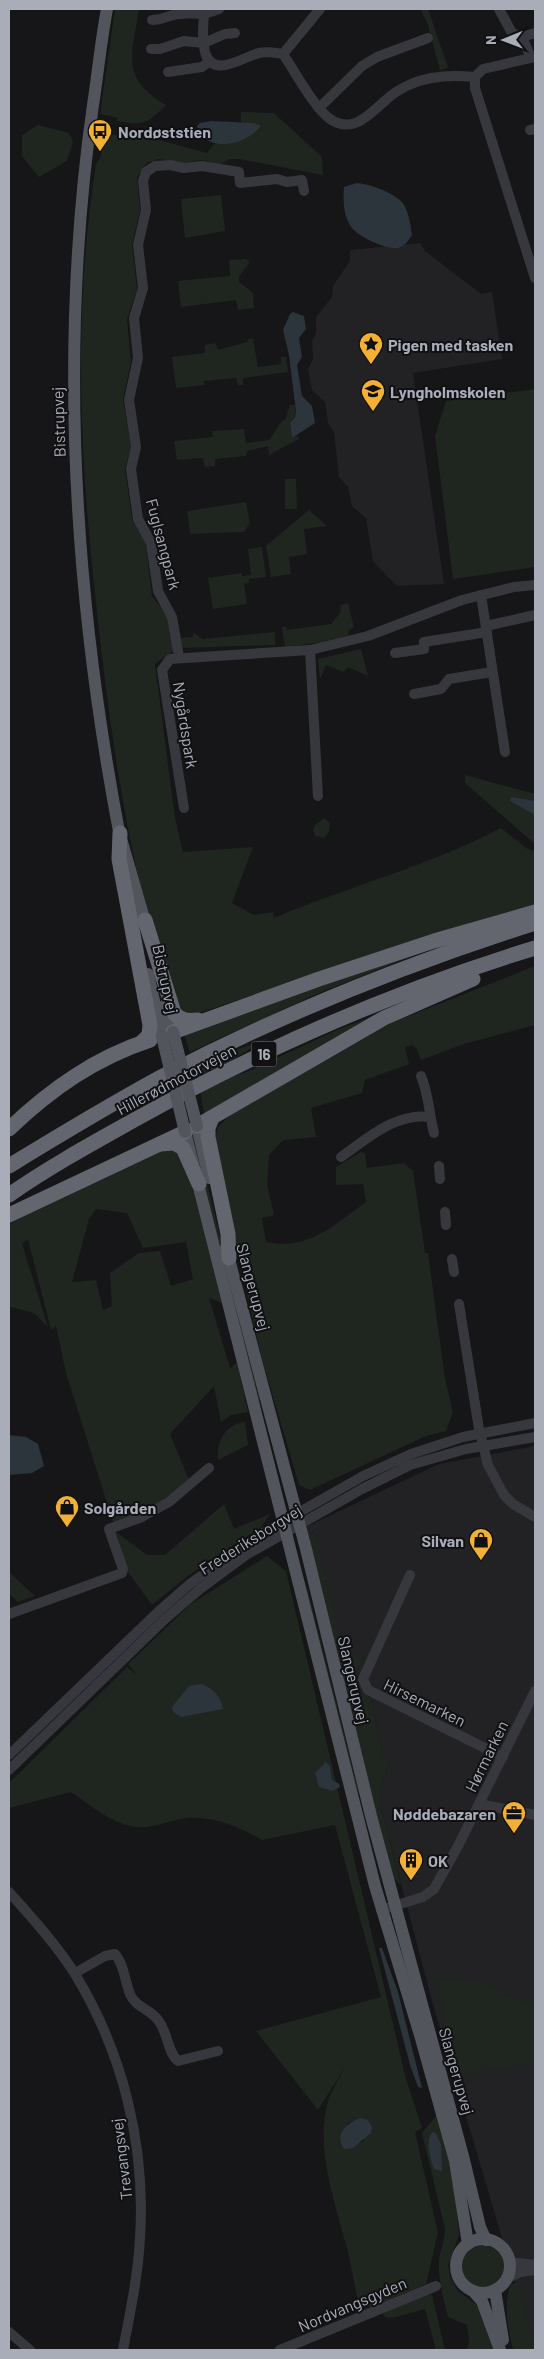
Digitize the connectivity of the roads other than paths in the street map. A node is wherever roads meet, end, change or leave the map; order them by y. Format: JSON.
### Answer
{"nodes":[{"id":1,"x":107,"y":9,"type":"edge"},
{"id":2,"x":218,"y":9,"type":"edge"},
{"id":3,"x":320,"y":9,"type":"edge"},
{"id":4,"x":499,"y":9,"type":"edge"},
{"id":5,"x":204,"y":12,"type":"edge"},
{"id":6,"x":152,"y":20,"type":"dead end"},
{"id":7,"x":234,"y":33,"type":"dead end"},
{"id":8,"x":535,"y":33,"type":"edge"},
{"id":9,"x":522,"y":37,"type":"junction"},
{"id":10,"x":428,"y":38,"type":"dead end"},
{"id":11,"x":204,"y":43,"type":"junction"},
{"id":12,"x":152,"y":48,"type":"dead end"},
{"id":13,"x":283,"y":54,"type":"junction"},
{"id":14,"x":533,"y":58,"type":"edge"},
{"id":15,"x":210,"y":61,"type":"junction"},
{"id":16,"x":168,"y":72,"type":"dead end"},
{"id":17,"x":476,"y":77,"type":"junction"},
{"id":18,"x":319,"y":108,"type":"junction"},
{"id":19,"x":304,"y":191,"type":"dead end"},
{"id":20,"x":535,"y":278,"type":"edge"},
{"id":21,"x":535,"y":585,"type":"edge"},
{"id":22,"x":481,"y":595,"type":"junction"},
{"id":23,"x":535,"y":615,"type":"edge"},
{"id":24,"x":486,"y":629,"type":"junction"},
{"id":25,"x":310,"y":650,"type":"junction"},
{"id":26,"x":395,"y":654,"type":"dead end"},
{"id":27,"x":179,"y":657,"type":"junction"},
{"id":28,"x":492,"y":672,"type":"junction"},
{"id":29,"x":414,"y":694,"type":"dead end"},
{"id":30,"x":505,"y":752,"type":"dead end"},
{"id":31,"x":318,"y":796,"type":"dead end"},
{"id":32,"x":184,"y":808,"type":"dead end"},
{"id":33,"x":120,"y":832,"type":"junction"},
{"id":34,"x":535,"y":912,"type":"edge"},
{"id":35,"x":144,"y":920,"type":"junction"},
{"id":36,"x":535,"y":923,"type":"edge"},
{"id":37,"x":535,"y":948,"type":"edge"},
{"id":38,"x":535,"y":955,"type":"edge"},
{"id":39,"x":202,"y":1020,"type":"junction"},
{"id":40,"x":168,"y":1034,"type":"junction"},
{"id":41,"x":142,"y":1042,"type":"junction"},
{"id":42,"x":421,"y":1076,"type":"dead end"},
{"id":43,"x":212,"y":1118,"type":"junction"},
{"id":44,"x":430,"y":1118,"type":"junction"},
{"id":45,"x":9,"y":1129,"type":"edge"},
{"id":46,"x":191,"y":1129,"type":"junction"},
{"id":47,"x":434,"y":1133,"type":"dead end"},
{"id":48,"x":159,"y":1144,"type":"junction"},
{"id":49,"x":341,"y":1158,"type":"dead end"},
{"id":50,"x":9,"y":1166,"type":"edge"},
{"id":51,"x":439,"y":1166,"type":"dead end"},
{"id":52,"x":440,"y":1179,"type":"dead end"},
{"id":53,"x":199,"y":1184,"type":"junction"},
{"id":54,"x":9,"y":1195,"type":"edge"},
{"id":55,"x":445,"y":1212,"type":"dead end"},
{"id":56,"x":9,"y":1215,"type":"edge"},
{"id":57,"x":446,"y":1225,"type":"dead end"},
{"id":58,"x":229,"y":1258,"type":"junction"},
{"id":59,"x":452,"y":1259,"type":"dead end"},
{"id":60,"x":454,"y":1272,"type":"dead end"},
{"id":61,"x":459,"y":1304,"type":"dead end"},
{"id":62,"x":535,"y":1423,"type":"edge"},
{"id":63,"x":480,"y":1434,"type":"junction"},
{"id":64,"x":535,"y":1437,"type":"edge"},
{"id":65,"x":483,"y":1446,"type":"junction"},
{"id":66,"x":209,"y":1468,"type":"dead end"},
{"id":67,"x":535,"y":1517,"type":"edge"},
{"id":68,"x":291,"y":1523,"type":"junction"},
{"id":69,"x":410,"y":1574,"type":"dead end"},
{"id":70,"x":9,"y":1614,"type":"edge"},
{"id":71,"x":535,"y":1690,"type":"edge"},
{"id":72,"x":9,"y":1756,"type":"edge"},
{"id":73,"x":503,"y":1757,"type":"junction"},
{"id":74,"x":9,"y":1770,"type":"edge"},
{"id":75,"x":479,"y":1804,"type":"junction"},
{"id":76,"x":535,"y":1815,"type":"edge"},
{"id":77,"x":9,"y":1892,"type":"edge"},
{"id":78,"x":395,"y":1906,"type":"junction"},
{"id":79,"x":381,"y":1910,"type":"junction"},
{"id":80,"x":75,"y":1973,"type":"junction"},
{"id":81,"x":218,"y":2051,"type":"dead end"},
{"id":82,"x":486,"y":2240,"type":"junction"},
{"id":83,"x":468,"y":2244,"type":"junction"},
{"id":84,"x":509,"y":2262,"type":"junction"},
{"id":85,"x":535,"y":2265,"type":"edge"},
{"id":86,"x":535,"y":2270,"type":"edge"},
{"id":87,"x":506,"y":2279,"type":"junction"},
{"id":88,"x":436,"y":2286,"type":"dead end"},
{"id":89,"x":496,"y":2290,"type":"junction"},
{"id":90,"x":473,"y":2291,"type":"junction"},
{"id":91,"x":9,"y":2332,"type":"edge"},
{"id":92,"x":30,"y":2350,"type":"edge"},
{"id":93,"x":123,"y":2350,"type":"edge"},
{"id":94,"x":280,"y":2350,"type":"edge"},
{"id":95,"x":500,"y":2350,"type":"edge"},
{"id":96,"x":504,"y":2350,"type":"edge"}],
"edges":[{"from":1,"to":33,"type":"main road","name":"Bistrupvej"},
{"from":2,"to":5,"type":"street"},
{"from":3,"to":13,"type":"street"},
{"from":4,"to":9,"type":"street"},
{"from":5,"to":6,"type":"street"},
{"from":5,"to":11,"type":"street"},
{"from":7,"to":11,"type":"street"},
{"from":8,"to":9,"type":"street"},
{"from":9,"to":14,"type":"street"},
{"from":10,"to":18,"type":"street"},
{"from":11,"to":12,"type":"street"},
{"from":11,"to":15,"type":"street"},
{"from":13,"to":15,"type":"street"},
{"from":13,"to":18,"type":"street"},
{"from":14,"to":17,"type":"street"},
{"from":15,"to":16,"type":"street"},
{"from":17,"to":18,"type":"street"},
{"from":17,"to":20,"type":"street"},
{"from":19,"to":27,"type":"street","name":"Fuglsangpark"},
{"from":21,"to":22,"type":"street"},
{"from":22,"to":24,"type":"street"},
{"from":22,"to":25,"type":"street"},
{"from":23,"to":24,"type":"street"},
{"from":24,"to":26,"type":"street"},
{"from":24,"to":28,"type":"street"},
{"from":25,"to":27,"type":"street"},
{"from":25,"to":31,"type":"street"},
{"from":27,"to":32,"type":"street","name":"Nygårdspark"},
{"from":28,"to":29,"type":"street"},
{"from":28,"to":30,"type":"street"},
{"from":33,"to":35,"type":"main road","name":"Bistrupvej"},
{"from":33,"to":40,"type":"main road","name":"Bistrupvej"},
{"from":33,"to":41,"type":"highway"},
{"from":34,"to":39,"type":"highway"},
{"from":35,"to":39,"type":"highway"},
{"from":35,"to":40,"type":"main road","name":"Bistrupvej"},
{"from":36,"to":50,"type":"highway","name":"Hillerødmotorvejen","number":"16"},
{"from":37,"to":54,"type":"highway","name":"Hillerødmotorvejen","number":"16"},
{"from":38,"to":43,"type":"highway"},
{"from":39,"to":40,"type":"highway"},
{"from":40,"to":41,"type":"highway"},
{"from":40,"to":46,"type":"main road","name":"Bistrupvej","bridge":true},
{"from":41,"to":45,"type":"highway"},
{"from":42,"to":44,"type":"street"},
{"from":43,"to":46,"type":"highway"},
{"from":43,"to":58,"type":"highway"},
{"from":44,"to":47,"type":"street"},
{"from":44,"to":49,"type":"street"},
{"from":46,"to":48,"type":"highway"},
{"from":46,"to":53,"type":"main road","name":"Slangerupvej"},
{"from":46,"to":58,"type":"main road","name":"Slangerupvej"},
{"from":48,"to":53,"type":"highway"},
{"from":48,"to":56,"type":"highway"},
{"from":51,"to":52,"type":"street"},
{"from":53,"to":68,"type":"main road","name":"Slangerupvej"},
{"from":55,"to":57,"type":"street"},
{"from":58,"to":68,"type":"main road","name":"Slangerupvej"},
{"from":59,"to":60,"type":"street"},
{"from":61,"to":63,"type":"street"},
{"from":62,"to":63,"type":"street","name":"Frederiksborgvej"},
{"from":63,"to":65,"type":"street"},
{"from":63,"to":68,"type":"street","name":"Frederiksborgvej"},
{"from":64,"to":65,"type":"street","name":"Frederiksborgvej"},
{"from":65,"to":67,"type":"street"},
{"from":65,"to":68,"type":"street","name":"Frederiksborgvej"},
{"from":66,"to":70,"type":"street"},
{"from":68,"to":72,"type":"street","name":"Frederiksborgvej"},
{"from":68,"to":74,"type":"street","name":"Frederiksborgvej"},
{"from":68,"to":78,"type":"main road","name":"Slangerupvej"},
{"from":68,"to":79,"type":"main road","name":"Slangerupvej"},
{"from":69,"to":73,"type":"street","name":"Hirsemarken"},
{"from":71,"to":73,"type":"street","name":"Hørmarken"},
{"from":73,"to":75,"type":"street","name":"Hørmarken"},
{"from":75,"to":76,"type":"street"},
{"from":75,"to":78,"type":"street","name":"Hørmarken"},
{"from":77,"to":80,"type":"street","name":"Trevangsvej"},
{"from":78,"to":79,"type":"street","name":"Hørmarken"},
{"from":78,"to":82,"type":"main road","name":"Slangerupvej"},
{"from":79,"to":83,"type":"main road","name":"Slangerupvej"},
{"from":80,"to":81,"type":"street"},
{"from":80,"to":93,"type":"street","name":"Trevangsvej"},
{"from":82,"to":83,"type":"main road"},
{"from":82,"to":84,"type":"main road"},
{"from":83,"to":90,"type":"main road"},
{"from":84,"to":85,"type":"street"},
{"from":84,"to":87,"type":"main road"},
{"from":86,"to":87,"type":"street"},
{"from":87,"to":89,"type":"main road"},
{"from":88,"to":94,"type":"street","name":"Nordvangsgyden"},
{"from":89,"to":90,"type":"main road"},
{"from":89,"to":96,"type":"main road"},
{"from":90,"to":95,"type":"main road"},
{"from":91,"to":92,"type":"street"}]}
